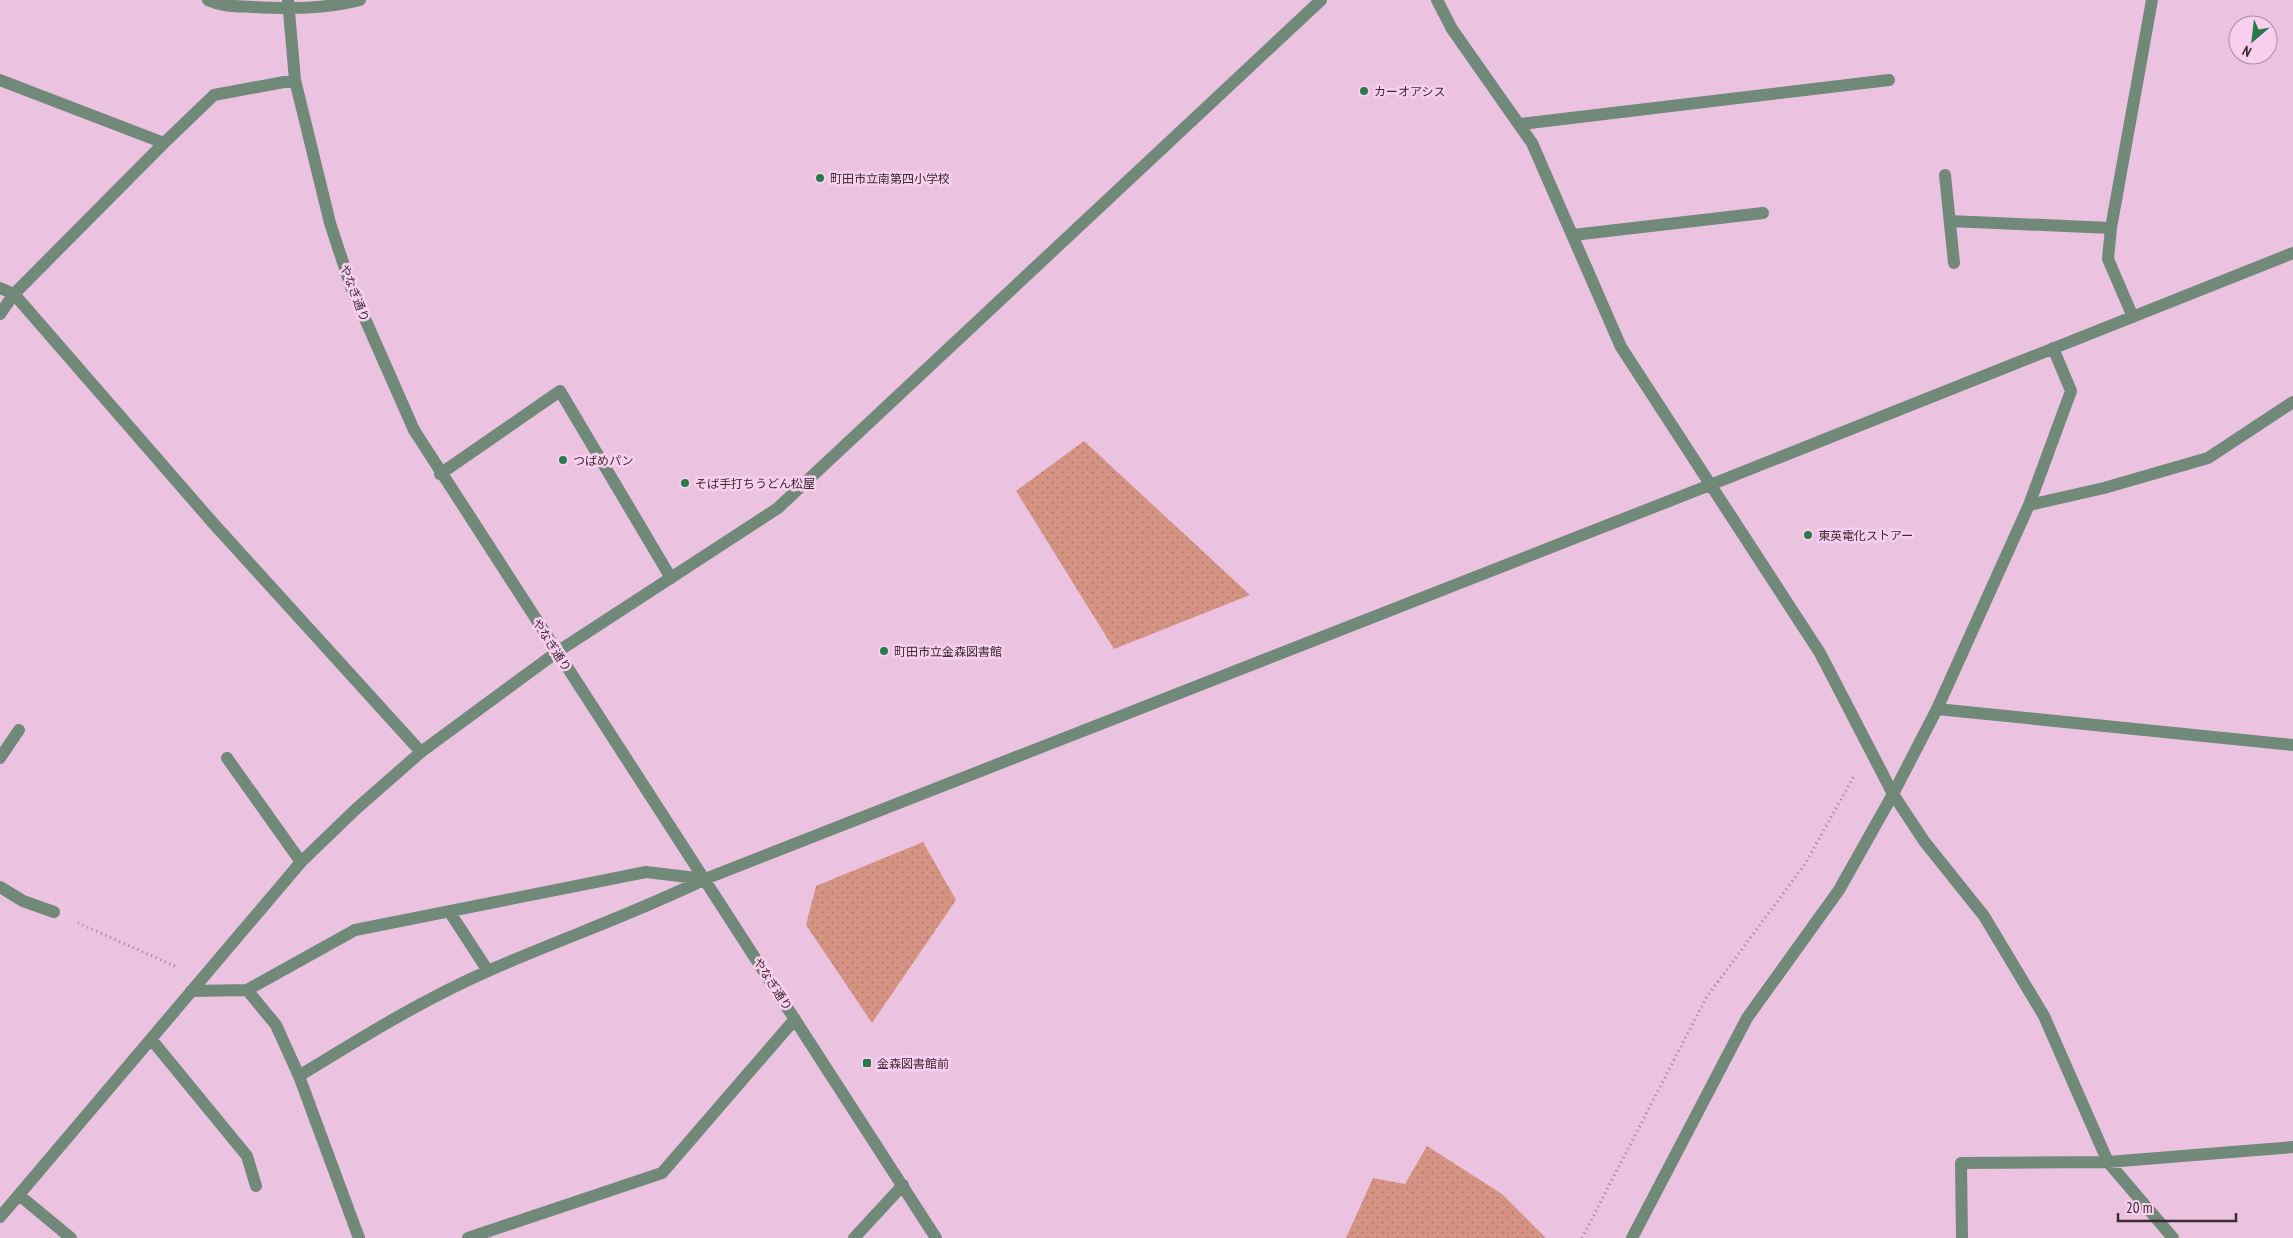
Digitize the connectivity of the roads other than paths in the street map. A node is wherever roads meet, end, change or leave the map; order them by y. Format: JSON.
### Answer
{"nodes":[{"id":1,"x":208,"y":0,"type":"edge"},
{"id":2,"x":360,"y":0,"type":"edge"},
{"id":3,"x":1321,"y":0,"type":"edge"},
{"id":4,"x":1437,"y":0,"type":"edge"},
{"id":5,"x":2152,"y":0,"type":"edge"},
{"id":6,"x":288,"y":5,"type":"edge"},
{"id":7,"x":0,"y":80,"type":"edge"},
{"id":8,"x":295,"y":80,"type":"junction"},
{"id":9,"x":1889,"y":80,"type":"dead end"},
{"id":10,"x":1521,"y":124,"type":"junction"},
{"id":11,"x":164,"y":142,"type":"junction"},
{"id":12,"x":1945,"y":175,"type":"dead end"},
{"id":13,"x":1763,"y":213,"type":"dead end"},
{"id":14,"x":1950,"y":220,"type":"junction"},
{"id":15,"x":2111,"y":228,"type":"junction"},
{"id":16,"x":1573,"y":235,"type":"junction"},
{"id":17,"x":2293,"y":253,"type":"edge"},
{"id":18,"x":1954,"y":263,"type":"dead end"},
{"id":19,"x":0,"y":288,"type":"edge"},
{"id":20,"x":14,"y":294,"type":"junction"},
{"id":21,"x":0,"y":314,"type":"edge"},
{"id":22,"x":2133,"y":317,"type":"junction"},
{"id":23,"x":2053,"y":348,"type":"junction"},
{"id":24,"x":2293,"y":402,"type":"edge"},
{"id":25,"x":440,"y":474,"type":"junction"},
{"id":26,"x":1710,"y":485,"type":"junction"},
{"id":27,"x":2029,"y":505,"type":"junction"},
{"id":28,"x":671,"y":578,"type":"junction"},
{"id":29,"x":557,"y":652,"type":"junction"},
{"id":30,"x":1936,"y":709,"type":"junction"},
{"id":31,"x":19,"y":730,"type":"dead end"},
{"id":32,"x":2293,"y":745,"type":"edge"},
{"id":33,"x":421,"y":752,"type":"junction"},
{"id":34,"x":0,"y":758,"type":"edge"},
{"id":35,"x":227,"y":758,"type":"dead end"},
{"id":36,"x":1893,"y":794,"type":"junction"},
{"id":37,"x":302,"y":862,"type":"junction"},
{"id":38,"x":705,"y":879,"type":"junction"},
{"id":39,"x":0,"y":887,"type":"edge"},
{"id":40,"x":449,"y":911,"type":"junction"},
{"id":41,"x":54,"y":912,"type":"road end"},
{"id":42,"x":488,"y":971,"type":"junction"},
{"id":43,"x":247,"y":990,"type":"junction"},
{"id":44,"x":191,"y":991,"type":"junction"},
{"id":45,"x":795,"y":1019,"type":"junction"},
{"id":46,"x":151,"y":1039,"type":"junction"},
{"id":47,"x":299,"y":1076,"type":"junction"},
{"id":48,"x":2293,"y":1147,"type":"edge"},
{"id":49,"x":2108,"y":1162,"type":"junction"},
{"id":50,"x":902,"y":1185,"type":"junction"},
{"id":51,"x":256,"y":1186,"type":"dead end"},
{"id":52,"x":19,"y":1195,"type":"junction"},
{"id":53,"x":5,"y":1203,"type":"edge"},
{"id":54,"x":0,"y":1217,"type":"edge"},
{"id":55,"x":71,"y":1238,"type":"edge"},
{"id":56,"x":359,"y":1238,"type":"edge"},
{"id":57,"x":468,"y":1238,"type":"edge"},
{"id":58,"x":854,"y":1238,"type":"edge"},
{"id":59,"x":936,"y":1238,"type":"edge"},
{"id":60,"x":1632,"y":1238,"type":"edge"},
{"id":61,"x":1962,"y":1238,"type":"edge"},
{"id":62,"x":2173,"y":1238,"type":"edge"}],
"edges":[{"from":1,"to":6,"type":"street"},
{"from":2,"to":6,"type":"street"},
{"from":3,"to":28,"type":"street"},
{"from":4,"to":10,"type":"street"},
{"from":5,"to":15,"type":"street"},
{"from":6,"to":8,"type":"street","name":"やなぎ通り"},
{"from":7,"to":11,"type":"street"},
{"from":8,"to":11,"type":"street"},
{"from":8,"to":25,"type":"street","name":"やなぎ通り"},
{"from":9,"to":10,"type":"street"},
{"from":10,"to":16,"type":"street"},
{"from":11,"to":20,"type":"street"},
{"from":12,"to":14,"type":"street"},
{"from":13,"to":16,"type":"street"},
{"from":14,"to":15,"type":"street"},
{"from":14,"to":18,"type":"street"},
{"from":15,"to":22,"type":"street"},
{"from":16,"to":26,"type":"street"},
{"from":17,"to":22,"type":"street"},
{"from":19,"to":20,"type":"street"},
{"from":20,"to":21,"type":"street"},
{"from":20,"to":33,"type":"street"},
{"from":22,"to":23,"type":"street"},
{"from":23,"to":26,"type":"street"},
{"from":23,"to":27,"type":"street"},
{"from":24,"to":27,"type":"street"},
{"from":25,"to":28,"type":"street"},
{"from":25,"to":29,"type":"street","name":"やなぎ通り"},
{"from":26,"to":36,"type":"street"},
{"from":26,"to":38,"type":"street"},
{"from":27,"to":30,"type":"street"},
{"from":28,"to":29,"type":"street"},
{"from":29,"to":33,"type":"street"},
{"from":29,"to":38,"type":"street","name":"やなぎ通り"},
{"from":30,"to":32,"type":"street"},
{"from":30,"to":36,"type":"street"},
{"from":31,"to":34,"type":"street"},
{"from":33,"to":37,"type":"street"},
{"from":35,"to":37,"type":"street"},
{"from":36,"to":49,"type":"street"},
{"from":36,"to":60,"type":"street"},
{"from":37,"to":44,"type":"street"},
{"from":38,"to":40,"type":"street"},
{"from":38,"to":42,"type":"street"},
{"from":38,"to":45,"type":"street","name":"やなぎ通り"},
{"from":39,"to":41,"type":"street"},
{"from":40,"to":42,"type":"street"},
{"from":40,"to":43,"type":"street"},
{"from":42,"to":47,"type":"street"},
{"from":43,"to":44,"type":"street"},
{"from":43,"to":47,"type":"street"},
{"from":44,"to":46,"type":"street"},
{"from":45,"to":50,"type":"street","name":"やなぎ通り"},
{"from":45,"to":57,"type":"street"},
{"from":46,"to":51,"type":"street"},
{"from":46,"to":52,"type":"street"},
{"from":47,"to":56,"type":"street"},
{"from":48,"to":49,"type":"street"},
{"from":49,"to":61,"type":"street"},
{"from":49,"to":62,"type":"street"},
{"from":50,"to":58,"type":"street"},
{"from":50,"to":59,"type":"street","name":"やなぎ通り"},
{"from":52,"to":53,"type":"street"},
{"from":52,"to":55,"type":"street"},
{"from":53,"to":54,"type":"street"}]}
